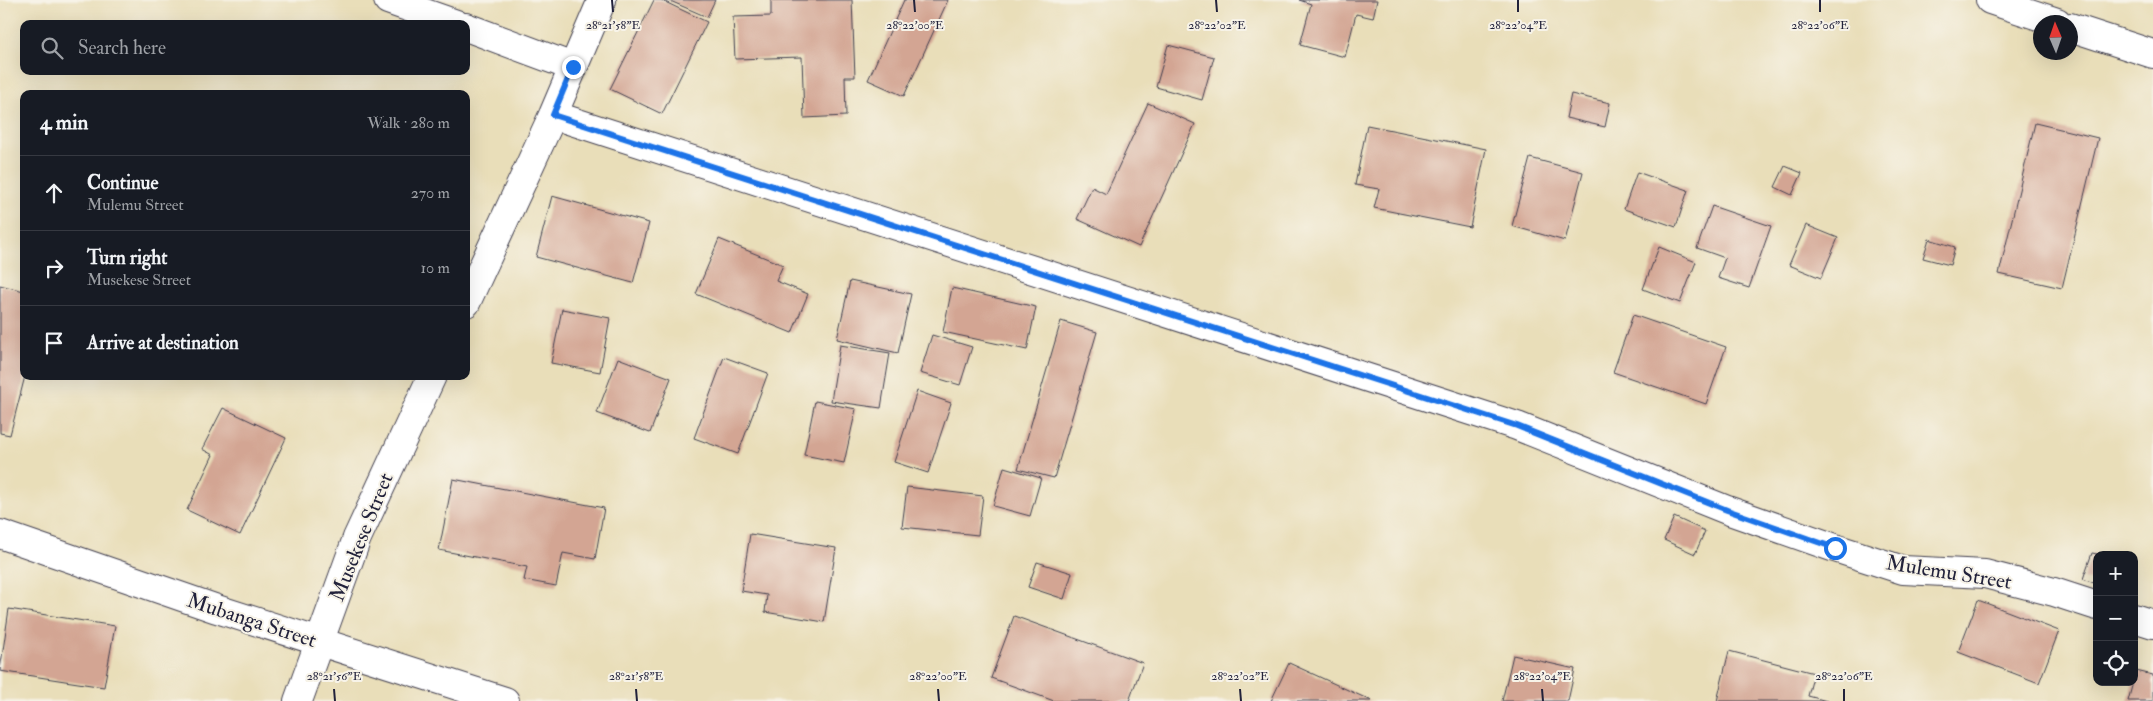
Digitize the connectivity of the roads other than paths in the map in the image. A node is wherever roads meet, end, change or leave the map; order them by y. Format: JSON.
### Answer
{"nodes":[{"id":1,"x":388,"y":0,"type":"edge"},
{"id":2,"x":602,"y":0,"type":"edge"},
{"id":3,"x":1990,"y":0,"type":"edge"},
{"id":4,"x":2036,"y":15,"type":"edge"},
{"id":5,"x":445,"y":20,"type":"edge"},
{"id":6,"x":470,"y":28,"type":"edge"},
{"id":7,"x":2078,"y":30,"type":"edge"},
{"id":8,"x":2153,"y":54,"type":"edge"},
{"id":9,"x":573,"y":67,"type":"junction"},
{"id":10,"x":553,"y":115,"type":"junction"},
{"id":11,"x":470,"y":294,"type":"edge"},
{"id":12,"x":430,"y":380,"type":"edge"},
{"id":13,"x":0,"y":534,"type":"edge"},
{"id":14,"x":2093,"y":605,"type":"edge"},
{"id":15,"x":2138,"y":619,"type":"edge"},
{"id":16,"x":2153,"y":624,"type":"edge"},
{"id":17,"x":320,"y":642,"type":"junction"},
{"id":18,"x":298,"y":701,"type":"edge"},
{"id":19,"x":505,"y":701,"type":"edge"}],
"edges":[{"from":1,"to":5,"type":"street"},
{"from":2,"to":9,"type":"street"},
{"from":3,"to":4,"type":"street"},
{"from":6,"to":9,"type":"street"},
{"from":7,"to":8,"type":"street"},
{"from":9,"to":10,"type":"street"},
{"from":10,"to":11,"type":"street"},
{"from":10,"to":14,"type":"street","name":"Mulemu Street"},
{"from":12,"to":17,"type":"street","name":"Musekese Street"},
{"from":13,"to":17,"type":"street","name":"Mubanga Street"},
{"from":15,"to":16,"type":"street"},
{"from":17,"to":18,"type":"street","name":"Musekese Street"},
{"from":17,"to":19,"type":"street","name":"Mubanga Street"}]}
